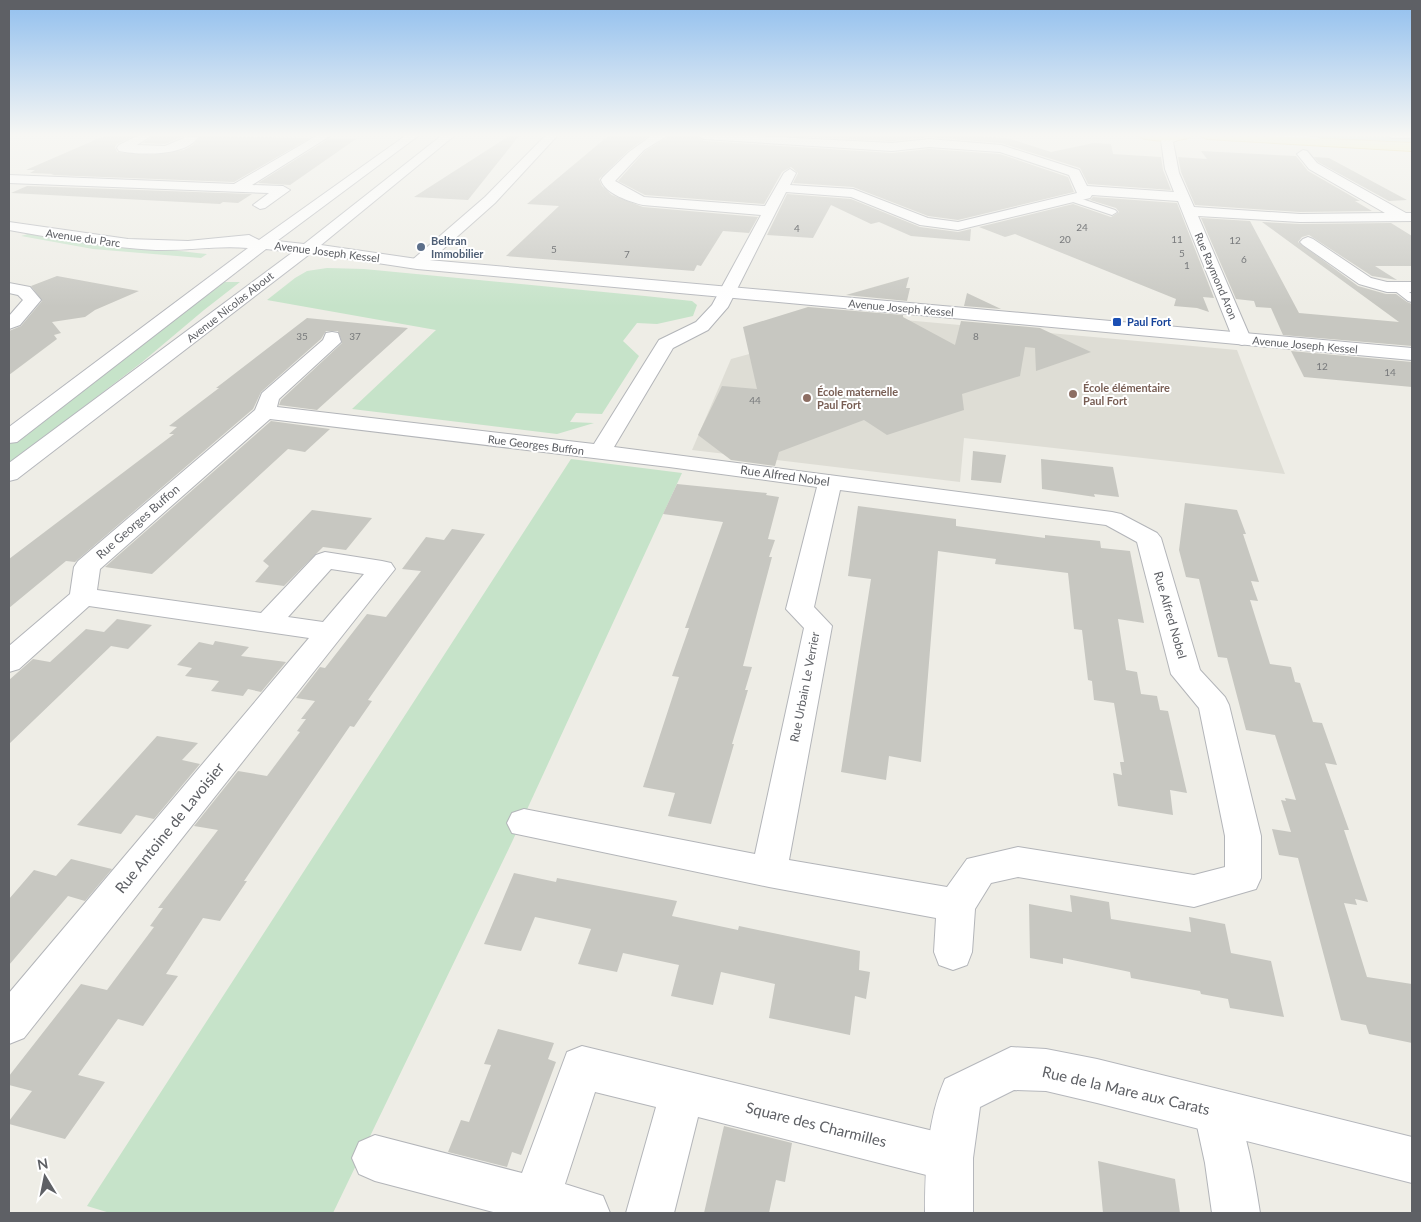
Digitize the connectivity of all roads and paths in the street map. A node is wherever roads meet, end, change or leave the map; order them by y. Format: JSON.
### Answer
{"nodes":[{"id":1,"x":279,"y":193,"type":"edge"},
{"id":2,"x":333,"y":193,"type":"edge"},
{"id":3,"x":376,"y":193,"type":"edge"},
{"id":4,"x":497,"y":193,"type":"edge"},
{"id":5,"x":625,"y":193,"type":"edge"},
{"id":6,"x":779,"y":193,"type":"edge"},
{"id":7,"x":853,"y":193,"type":"edge"},
{"id":8,"x":1085,"y":193,"type":"edge"},
{"id":9,"x":1106,"y":193,"type":"edge"},
{"id":10,"x":1182,"y":193,"type":"edge"},
{"id":11,"x":1362,"y":193,"type":"edge"},
{"id":12,"x":1073,"y":199,"type":"junction"},
{"id":13,"x":1186,"y":204,"type":"junction"},
{"id":14,"x":260,"y":206,"type":"dead end"},
{"id":15,"x":768,"y":211,"type":"junction"},
{"id":16,"x":1112,"y":212,"type":"dead end"},
{"id":17,"x":1409,"y":219,"type":"edge"},
{"id":18,"x":9,"y":226,"type":"edge"},
{"id":19,"x":277,"y":234,"type":"junction"},
{"id":20,"x":231,"y":242,"type":"junction"},
{"id":21,"x":1308,"y":242,"type":"dead end"},
{"id":22,"x":263,"y":244,"type":"junction"},
{"id":23,"x":158,"y":245,"type":"junction"},
{"id":24,"x":300,"y":254,"type":"junction"},
{"id":25,"x":246,"y":256,"type":"junction"},
{"id":26,"x":417,"y":264,"type":"junction"},
{"id":27,"x":9,"y":288,"type":"edge"},
{"id":28,"x":1405,"y":288,"type":"edge"},
{"id":29,"x":727,"y":292,"type":"junction"},
{"id":30,"x":1412,"y":299,"type":"edge"},
{"id":31,"x":9,"y":324,"type":"edge"},
{"id":32,"x":332,"y":337,"type":"dead end"},
{"id":33,"x":1242,"y":339,"type":"junction"},
{"id":34,"x":1412,"y":354,"type":"edge"},
{"id":35,"x":265,"y":412,"type":"junction"},
{"id":36,"x":9,"y":437,"type":"edge"},
{"id":37,"x":600,"y":452,"type":"junction"},
{"id":38,"x":9,"y":474,"type":"edge"},
{"id":39,"x":830,"y":482,"type":"junction"},
{"id":40,"x":82,"y":596,"type":"junction"},
{"id":41,"x":267,"y":623,"type":"junction"},
{"id":42,"x":331,"y":632,"type":"junction"},
{"id":43,"x":9,"y":662,"type":"edge"},
{"id":44,"x":524,"y":823,"type":"dead end"},
{"id":45,"x":769,"y":872,"type":"junction"},
{"id":46,"x":956,"y":905,"type":"junction"},
{"id":47,"x":953,"y":952,"type":"dead end"},
{"id":48,"x":9,"y":1024,"type":"edge"},
{"id":49,"x":682,"y":1092,"type":"junction"},
{"id":50,"x":1216,"y":1112,"type":"junction"},
{"id":51,"x":375,"y":1158,"type":"dead end"},
{"id":52,"x":950,"y":1158,"type":"junction"},
{"id":53,"x":1412,"y":1160,"type":"edge"},
{"id":54,"x":536,"y":1200,"type":"junction"},
{"id":55,"x":586,"y":1213,"type":"edge"},
{"id":56,"x":650,"y":1213,"type":"edge"},
{"id":57,"x":949,"y":1213,"type":"edge"},
{"id":58,"x":1236,"y":1213,"type":"edge"}],
"edges":[{"from":1,"to":14,"type":"street"},
{"from":2,"to":19,"type":"street"},
{"from":3,"to":24,"type":"street","name":"Avenue Nicolas About"},
{"from":4,"to":26,"type":"street"},
{"from":5,"to":15,"type":"street"},
{"from":6,"to":15,"type":"street","name":"Rue Georges Buffon"},
{"from":7,"to":12,"type":"street"},
{"from":8,"to":12,"type":"street"},
{"from":9,"to":13,"type":"street"},
{"from":10,"to":13,"type":"street","name":"Rue Raymond Aron"},
{"from":11,"to":17,"type":"street"},
{"from":12,"to":16,"type":"lane"},
{"from":13,"to":17,"type":"street"},
{"from":13,"to":33,"type":"street","name":"Rue Raymond Aron"},
{"from":15,"to":29,"type":"street","name":"Rue Georges Buffon"},
{"from":18,"to":23,"type":"street","name":"Avenue du Parc"},
{"from":19,"to":20,"type":"street","name":"Avenue du Parc"},
{"from":19,"to":22,"type":"street"},
{"from":20,"to":22,"type":"street","name":"Avenue du Parc"},
{"from":20,"to":23,"type":"street","name":"Avenue du Parc"},
{"from":21,"to":28,"type":"street"},
{"from":22,"to":24,"type":"street","name":"Avenue Joseph Kessel"},
{"from":22,"to":25,"type":"street"},
{"from":23,"to":25,"type":"street","name":"Avenue du Parc"},
{"from":24,"to":25,"type":"street","name":"Avenue Joseph Kessel"},
{"from":24,"to":26,"type":"street","name":"Avenue Joseph Kessel"},
{"from":24,"to":38,"type":"street","name":"Avenue Nicolas About"},
{"from":25,"to":36,"type":"street"},
{"from":26,"to":29,"type":"street","name":"Avenue Joseph Kessel"},
{"from":27,"to":31,"type":"street"},
{"from":28,"to":30,"type":"lane"},
{"from":29,"to":33,"type":"street","name":"Avenue Joseph Kessel"},
{"from":29,"to":37,"type":"street","name":"Rue Georges Buffon"},
{"from":32,"to":35,"type":"street","name":"Rue Georges Buffon"},
{"from":33,"to":34,"type":"street","name":"Avenue Joseph Kessel"},
{"from":35,"to":37,"type":"street","name":"Rue Georges Buffon"},
{"from":35,"to":40,"type":"street","name":"Rue Georges Buffon"},
{"from":37,"to":39,"type":"street","name":"Rue Alfred Nobel"},
{"from":39,"to":45,"type":"street","name":"Rue Urbain Le Verrier"},
{"from":39,"to":46,"type":"street","name":"Rue Alfred Nobel"},
{"from":40,"to":41,"type":"street"},
{"from":40,"to":43,"type":"street"},
{"from":41,"to":42,"type":"street"},
{"from":41,"to":42,"type":"street","name":"Rue Antoine de Lavoisier"},
{"from":42,"to":48,"type":"street","name":"Rue Antoine de Lavoisier"},
{"from":44,"to":45,"type":"street"},
{"from":45,"to":46,"type":"street"},
{"from":46,"to":47,"type":"street"},
{"from":49,"to":52,"type":"street","name":"Square des Charmilles"},
{"from":49,"to":54,"type":"street","name":"Square des Charmilles"},
{"from":49,"to":56,"type":"street"},
{"from":50,"to":52,"type":"street","name":"Rue de la Mare aux Carats"},
{"from":50,"to":53,"type":"street","name":"Rue de la Mare aux Carats"},
{"from":50,"to":58,"type":"street"},
{"from":51,"to":54,"type":"street"},
{"from":52,"to":57,"type":"street","name":"Rue de la Mare aux Carats"},
{"from":54,"to":55,"type":"street"}]}
